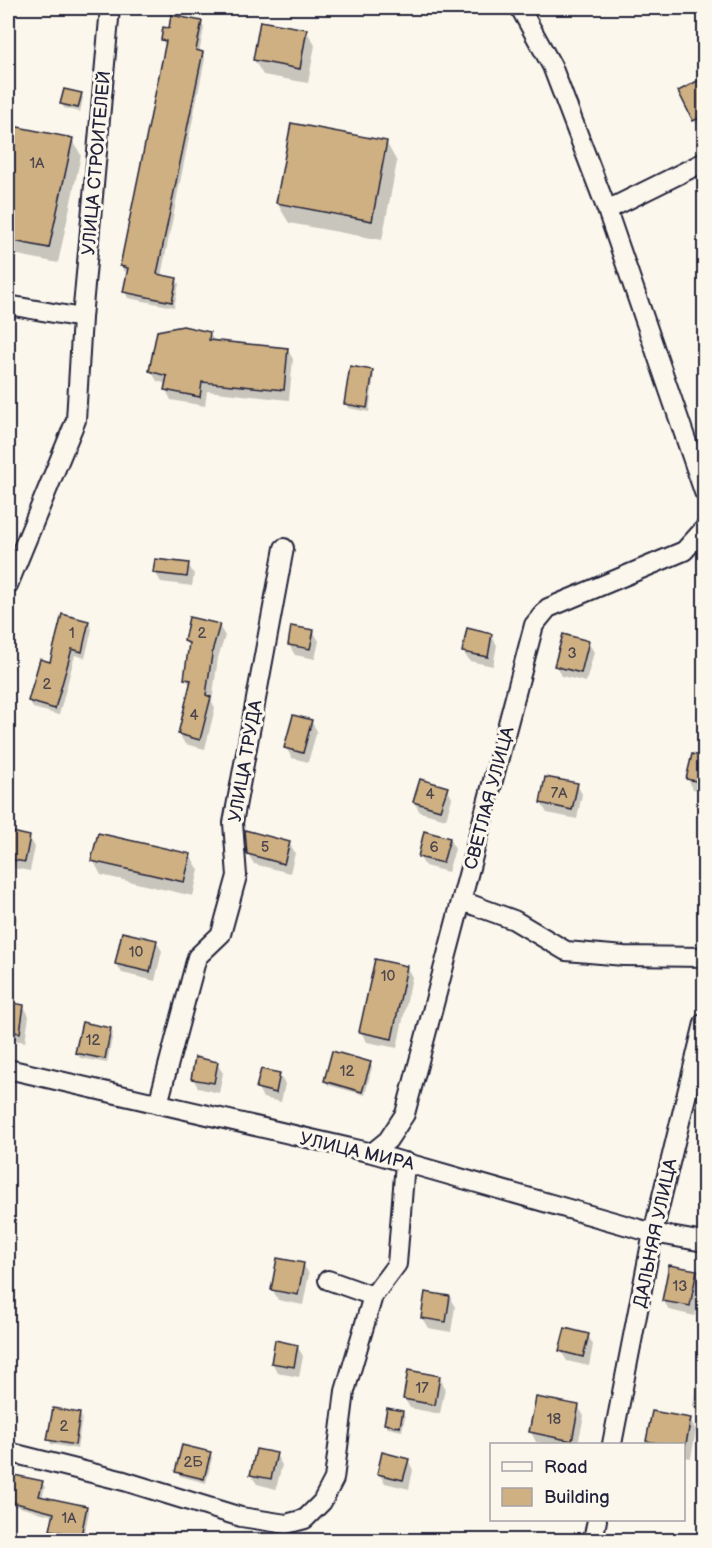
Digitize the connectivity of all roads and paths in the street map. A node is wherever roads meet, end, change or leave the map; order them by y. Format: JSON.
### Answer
{"nodes":[{"id":1,"x":110,"y":8,"type":"edge"},
{"id":2,"x":520,"y":8,"type":"edge"},
{"id":3,"x":705,"y":162,"type":"edge"},
{"id":4,"x":607,"y":210,"type":"junction"},
{"id":5,"x":8,"y":305,"type":"edge"},
{"id":6,"x":82,"y":318,"type":"junction"},
{"id":7,"x":705,"y":492,"type":"edge"},
{"id":8,"x":705,"y":529,"type":"edge"},
{"id":9,"x":284,"y":548,"type":"dead end"},
{"id":10,"x":8,"y":585,"type":"edge"},
{"id":11,"x":462,"y":901,"type":"junction"},
{"id":12,"x":705,"y":957,"type":"edge"},
{"id":13,"x":705,"y":1023,"type":"edge"},
{"id":14,"x":8,"y":1069,"type":"edge"},
{"id":15,"x":158,"y":1104,"type":"junction"},
{"id":16,"x":372,"y":1153,"type":"junction"},
{"id":17,"x":405,"y":1162,"type":"junction"},
{"id":18,"x":653,"y":1233,"type":"junction"},
{"id":19,"x":705,"y":1242,"type":"edge"},
{"id":20,"x":328,"y":1280,"type":"dead end"},
{"id":21,"x":373,"y":1296,"type":"junction"},
{"id":22,"x":612,"y":1443,"type":"edge"},
{"id":23,"x":8,"y":1452,"type":"edge"},
{"id":24,"x":597,"y":1521,"type":"edge"},
{"id":25,"x":593,"y":1540,"type":"edge"}],
"edges":[{"from":1,"to":6,"type":"street","name":"УЛИЦА СТРОИТЕЛЕЙ"},
{"from":2,"to":4,"type":"street"},
{"from":3,"to":4,"type":"street"},
{"from":4,"to":7,"type":"street"},
{"from":5,"to":6,"type":"street"},
{"from":6,"to":10,"type":"street","name":"УЛИЦА СТРОИТЕЛЕЙ"},
{"from":8,"to":11,"type":"street","name":"СВЕТЛАЯ УЛИЦА"},
{"from":9,"to":15,"type":"street","name":"УЛИЦА ТРУДА"},
{"from":11,"to":12,"type":"street"},
{"from":11,"to":16,"type":"street","name":"СВЕТЛАЯ УЛИЦА"},
{"from":13,"to":18,"type":"street","name":"ДАЛЬНЯЯ УЛИЦА"},
{"from":14,"to":15,"type":"street","name":"УЛИЦА МИРА"},
{"from":15,"to":16,"type":"street","name":"УЛИЦА МИРА"},
{"from":16,"to":17,"type":"street","name":"УЛИЦА МИРА"},
{"from":17,"to":18,"type":"street","name":"УЛИЦА МИРА"},
{"from":17,"to":21,"type":"street"},
{"from":18,"to":19,"type":"street","name":"УЛИЦА МИРА"},
{"from":18,"to":22,"type":"street","name":"ДАЛЬНЯЯ УЛИЦА"},
{"from":20,"to":21,"type":"street"},
{"from":21,"to":23,"type":"street"},
{"from":24,"to":25,"type":"street"}]}
